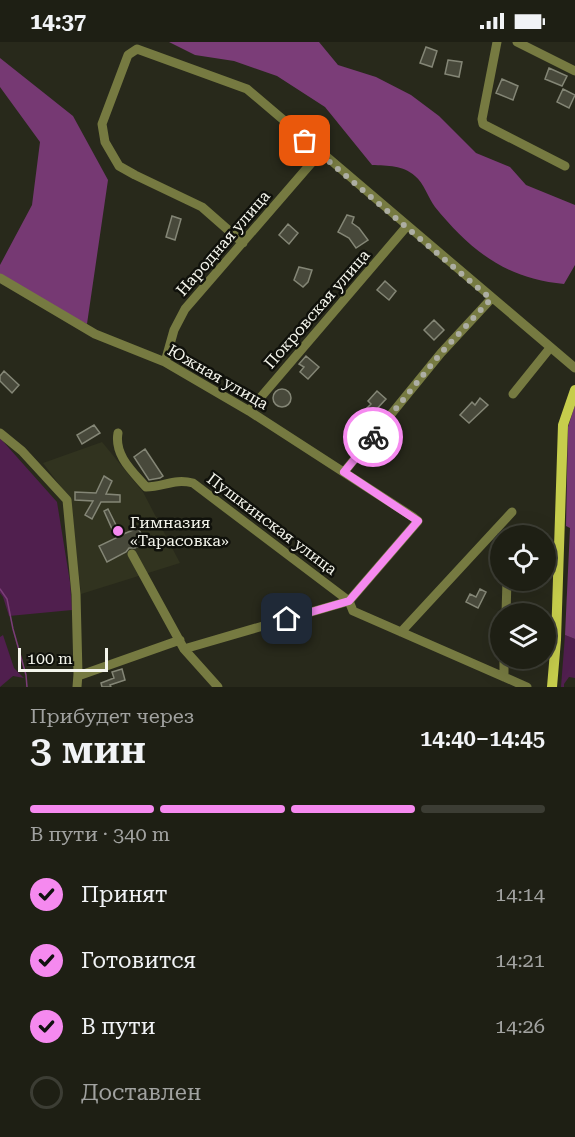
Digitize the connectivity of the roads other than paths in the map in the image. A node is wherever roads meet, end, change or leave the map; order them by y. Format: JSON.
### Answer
{"nodes":[{"id":1,"x":497,"y":42,"type":"edge"},
{"id":2,"x":517,"y":42,"type":"edge"},
{"id":3,"x":575,"y":72,"type":"edge"},
{"id":4,"x":320,"y":153,"type":"junction"},
{"id":5,"x":565,"y":166,"type":"dead end"},
{"id":6,"x":407,"y":226,"type":"junction"},
{"id":7,"x":243,"y":243,"type":"junction"},
{"id":8,"x":0,"y":278,"type":"edge"},
{"id":9,"x":491,"y":299,"type":"junction"},
{"id":10,"x":550,"y":348,"type":"junction"},
{"id":11,"x":165,"y":362,"type":"junction"},
{"id":12,"x":575,"y":368,"type":"edge"},
{"id":13,"x":575,"y":390,"type":"edge"},
{"id":14,"x":513,"y":394,"type":"dead end"},
{"id":15,"x":249,"y":411,"type":"junction"},
{"id":16,"x":118,"y":432,"type":"dead end"},
{"id":17,"x":0,"y":433,"type":"edge"},
{"id":18,"x":344,"y":472,"type":"junction"},
{"id":19,"x":512,"y":512,"type":"dead end"},
{"id":20,"x":132,"y":554,"type":"dead end"},
{"id":21,"x":349,"y":601,"type":"junction"},
{"id":22,"x":401,"y":632,"type":"junction"},
{"id":23,"x":182,"y":644,"type":"junction"},
{"id":24,"x":504,"y":669,"type":"edge"},
{"id":25,"x":78,"y":676,"type":"junction"},
{"id":26,"x":504,"y":677,"type":"junction"},
{"id":27,"x":76,"y":687,"type":"edge"},
{"id":28,"x":218,"y":687,"type":"edge"},
{"id":29,"x":527,"y":687,"type":"edge"},
{"id":30,"x":552,"y":687,"type":"edge"}],
"edges":[{"from":1,"to":5,"type":"street"},
{"from":2,"to":3,"type":"street"},
{"from":4,"to":6,"type":"street"},
{"from":4,"to":7,"type":"street","name":"Народная улица"},
{"from":4,"to":7,"type":"street"},
{"from":6,"to":9,"type":"street"},
{"from":6,"to":15,"type":"street","name":"Покровская улица"},
{"from":7,"to":11,"type":"street","name":"Народная улица"},
{"from":8,"to":11,"type":"street","name":"Южная улица"},
{"from":9,"to":10,"type":"street"},
{"from":9,"to":18,"type":"street"},
{"from":10,"to":12,"type":"street"},
{"from":10,"to":14,"type":"street"},
{"from":11,"to":15,"type":"street","name":"Южная улица"},
{"from":13,"to":30,"type":"main road"},
{"from":15,"to":18,"type":"street","name":"Южная улица"},
{"from":16,"to":21,"type":"street","name":"Пушкинская улица"},
{"from":17,"to":25,"type":"street"},
{"from":18,"to":21,"type":"street","name":"Южная улица"},
{"from":19,"to":22,"type":"street"},
{"from":20,"to":23,"type":"street"},
{"from":21,"to":22,"type":"street","name":"Пушкинская улица"},
{"from":21,"to":23,"type":"street"},
{"from":22,"to":26,"type":"street","name":"Пушкинская улица"},
{"from":23,"to":25,"type":"street"},
{"from":23,"to":28,"type":"street"},
{"from":24,"to":26,"type":"street"},
{"from":25,"to":27,"type":"street"},
{"from":26,"to":29,"type":"street","name":"Пушкинская улица"}]}
